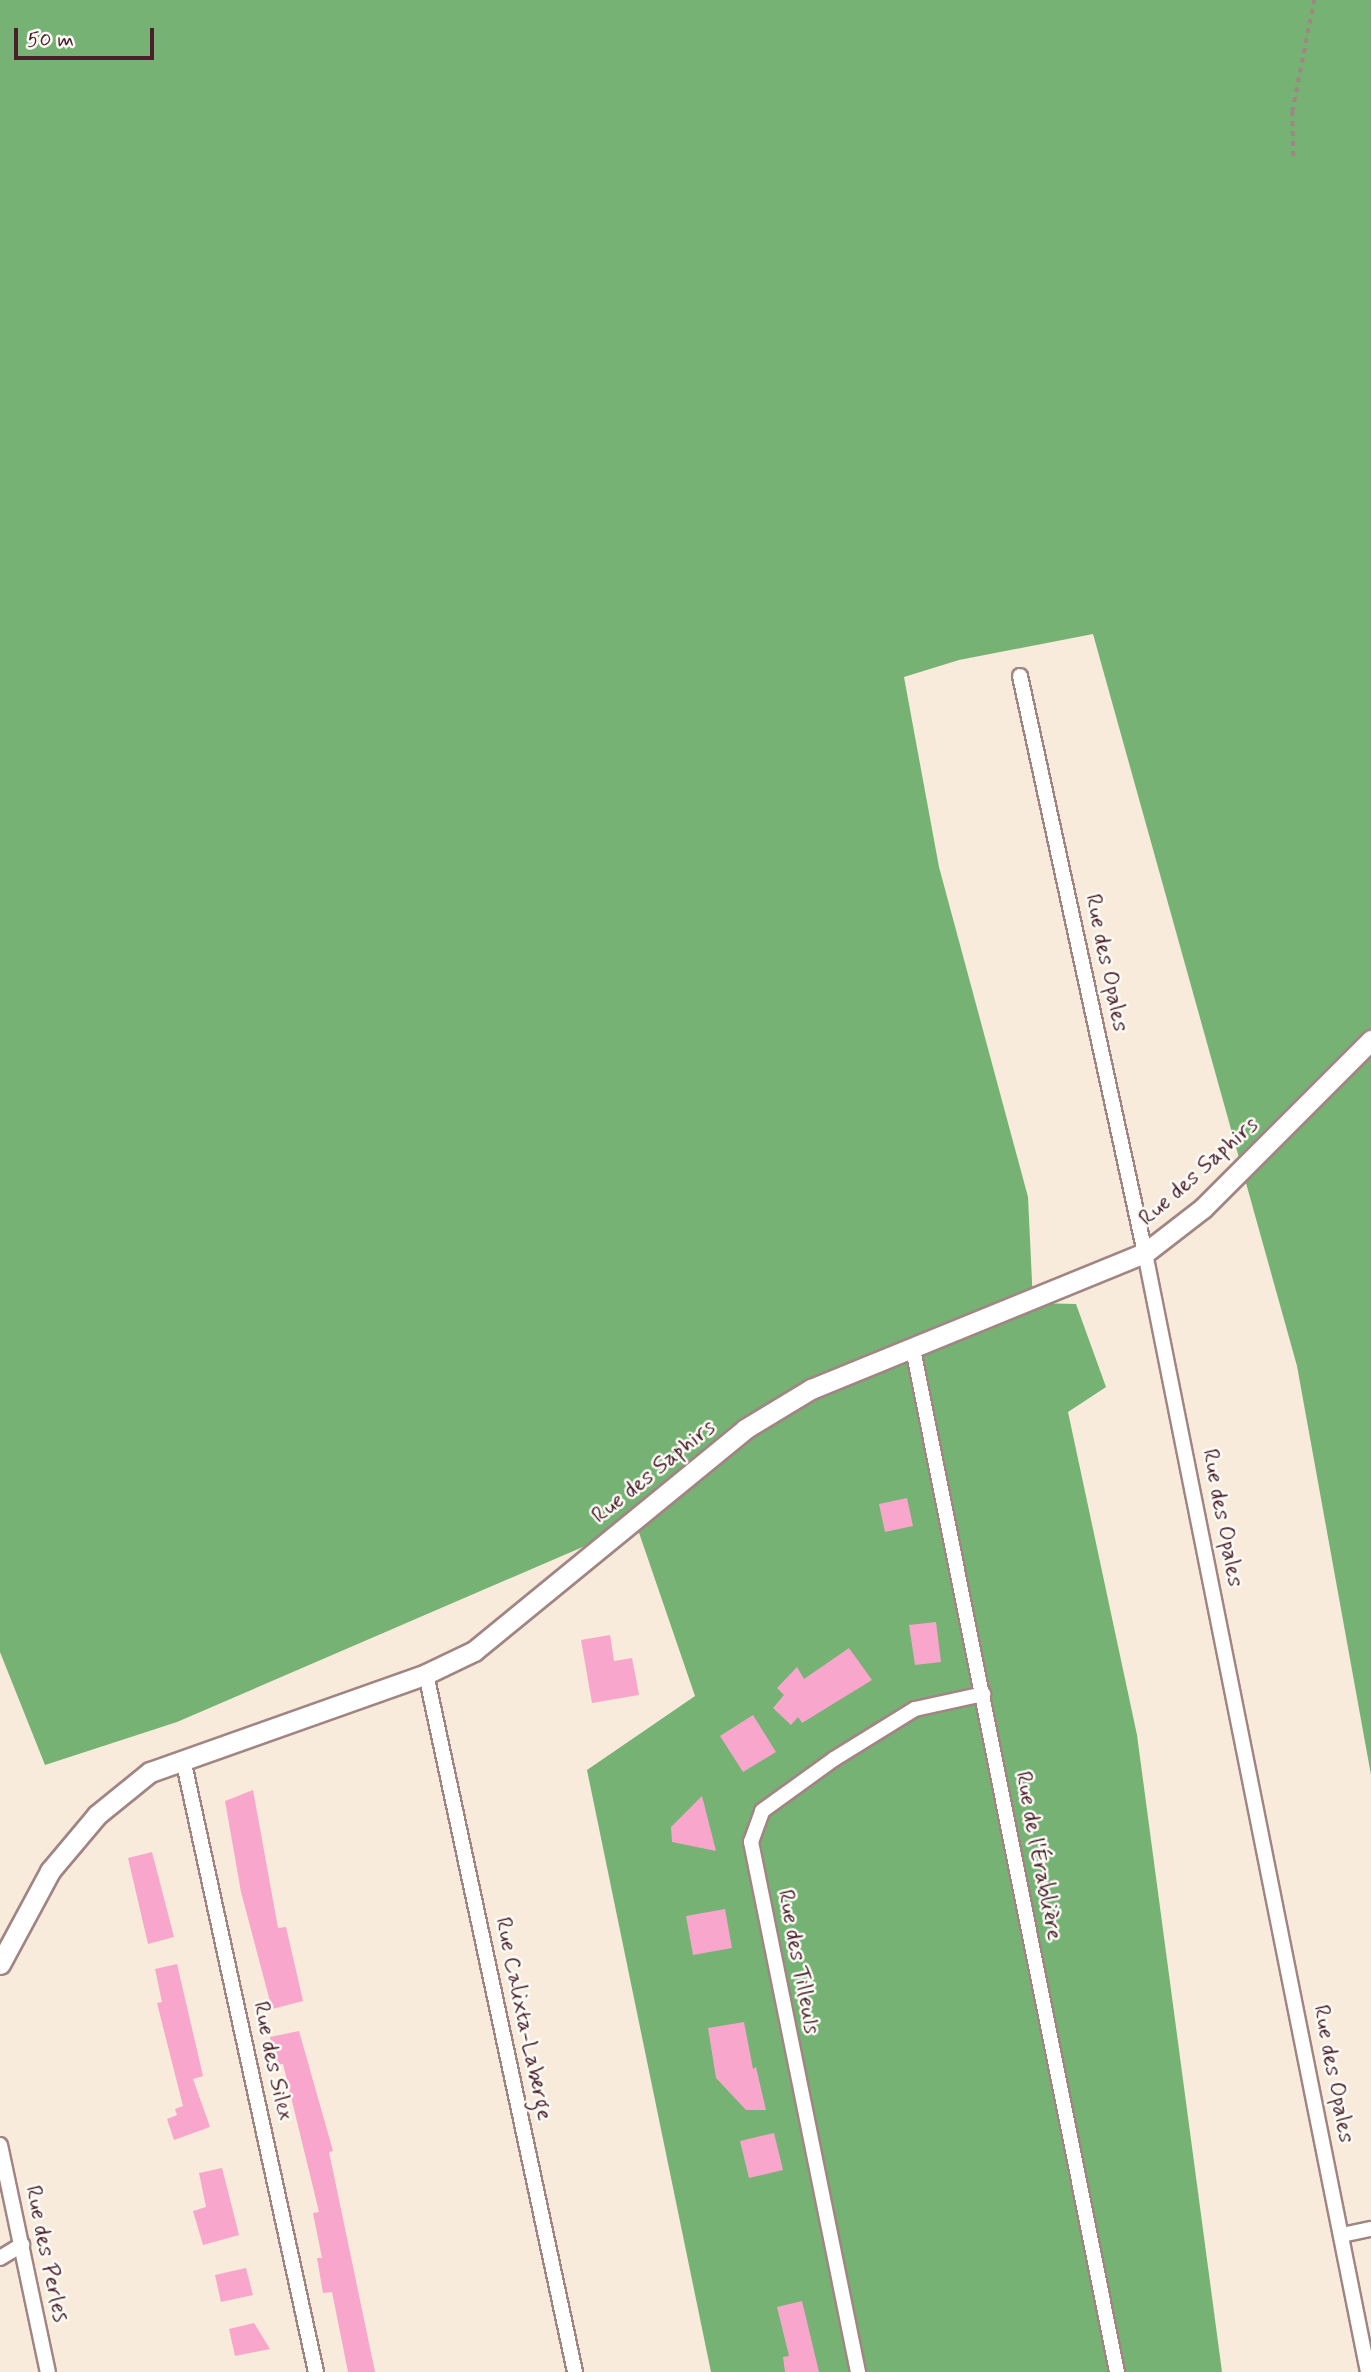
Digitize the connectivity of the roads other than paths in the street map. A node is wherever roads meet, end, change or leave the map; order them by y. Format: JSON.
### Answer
{"nodes":[{"id":1,"x":1020,"y":676,"type":"dead end"},
{"id":2,"x":1371,"y":1040,"type":"edge"},
{"id":3,"x":1145,"y":1253,"type":"junction"},
{"id":4,"x":913,"y":1349,"type":"junction"},
{"id":5,"x":426,"y":1675,"type":"junction"},
{"id":6,"x":983,"y":1694,"type":"junction"},
{"id":7,"x":183,"y":1759,"type":"junction"},
{"id":8,"x":0,"y":1964,"type":"edge"},
{"id":9,"x":0,"y":2144,"type":"edge"},
{"id":10,"x":1371,"y":2229,"type":"edge"},
{"id":11,"x":1342,"y":2235,"type":"junction"},
{"id":12,"x":22,"y":2245,"type":"junction"},
{"id":13,"x":0,"y":2258,"type":"edge"},
{"id":14,"x":48,"y":2372,"type":"edge"},
{"id":15,"x":316,"y":2372,"type":"edge"},
{"id":16,"x":575,"y":2372,"type":"edge"},
{"id":17,"x":858,"y":2372,"type":"edge"},
{"id":18,"x":1117,"y":2372,"type":"edge"},
{"id":19,"x":1368,"y":2372,"type":"edge"}],
"edges":[{"from":1,"to":3,"type":"street","name":"Rue des Opales"},
{"from":2,"to":3,"type":"street","name":"Rue des Saphirs"},
{"from":3,"to":4,"type":"street","name":"Rue des Saphirs"},
{"from":3,"to":11,"type":"street","name":"Rue des Opales"},
{"from":4,"to":5,"type":"street","name":"Rue des Saphirs"},
{"from":4,"to":6,"type":"street","name":"Rue de l'Érablière"},
{"from":5,"to":7,"type":"street","name":"Rue des Saphirs"},
{"from":5,"to":16,"type":"street","name":"Rue Calixta-Laberge"},
{"from":6,"to":17,"type":"street","name":"Rue des Tilleuls"},
{"from":6,"to":18,"type":"street","name":"Rue de l'Érablière"},
{"from":7,"to":8,"type":"street","name":"Rue des Saphirs"},
{"from":7,"to":15,"type":"street","name":"Rue des Silex"},
{"from":9,"to":12,"type":"street","name":"Rue des Perles"},
{"from":10,"to":11,"type":"street"},
{"from":11,"to":19,"type":"street","name":"Rue des Opales"},
{"from":12,"to":13,"type":"street"},
{"from":12,"to":14,"type":"street","name":"Rue des Perles"}]}
